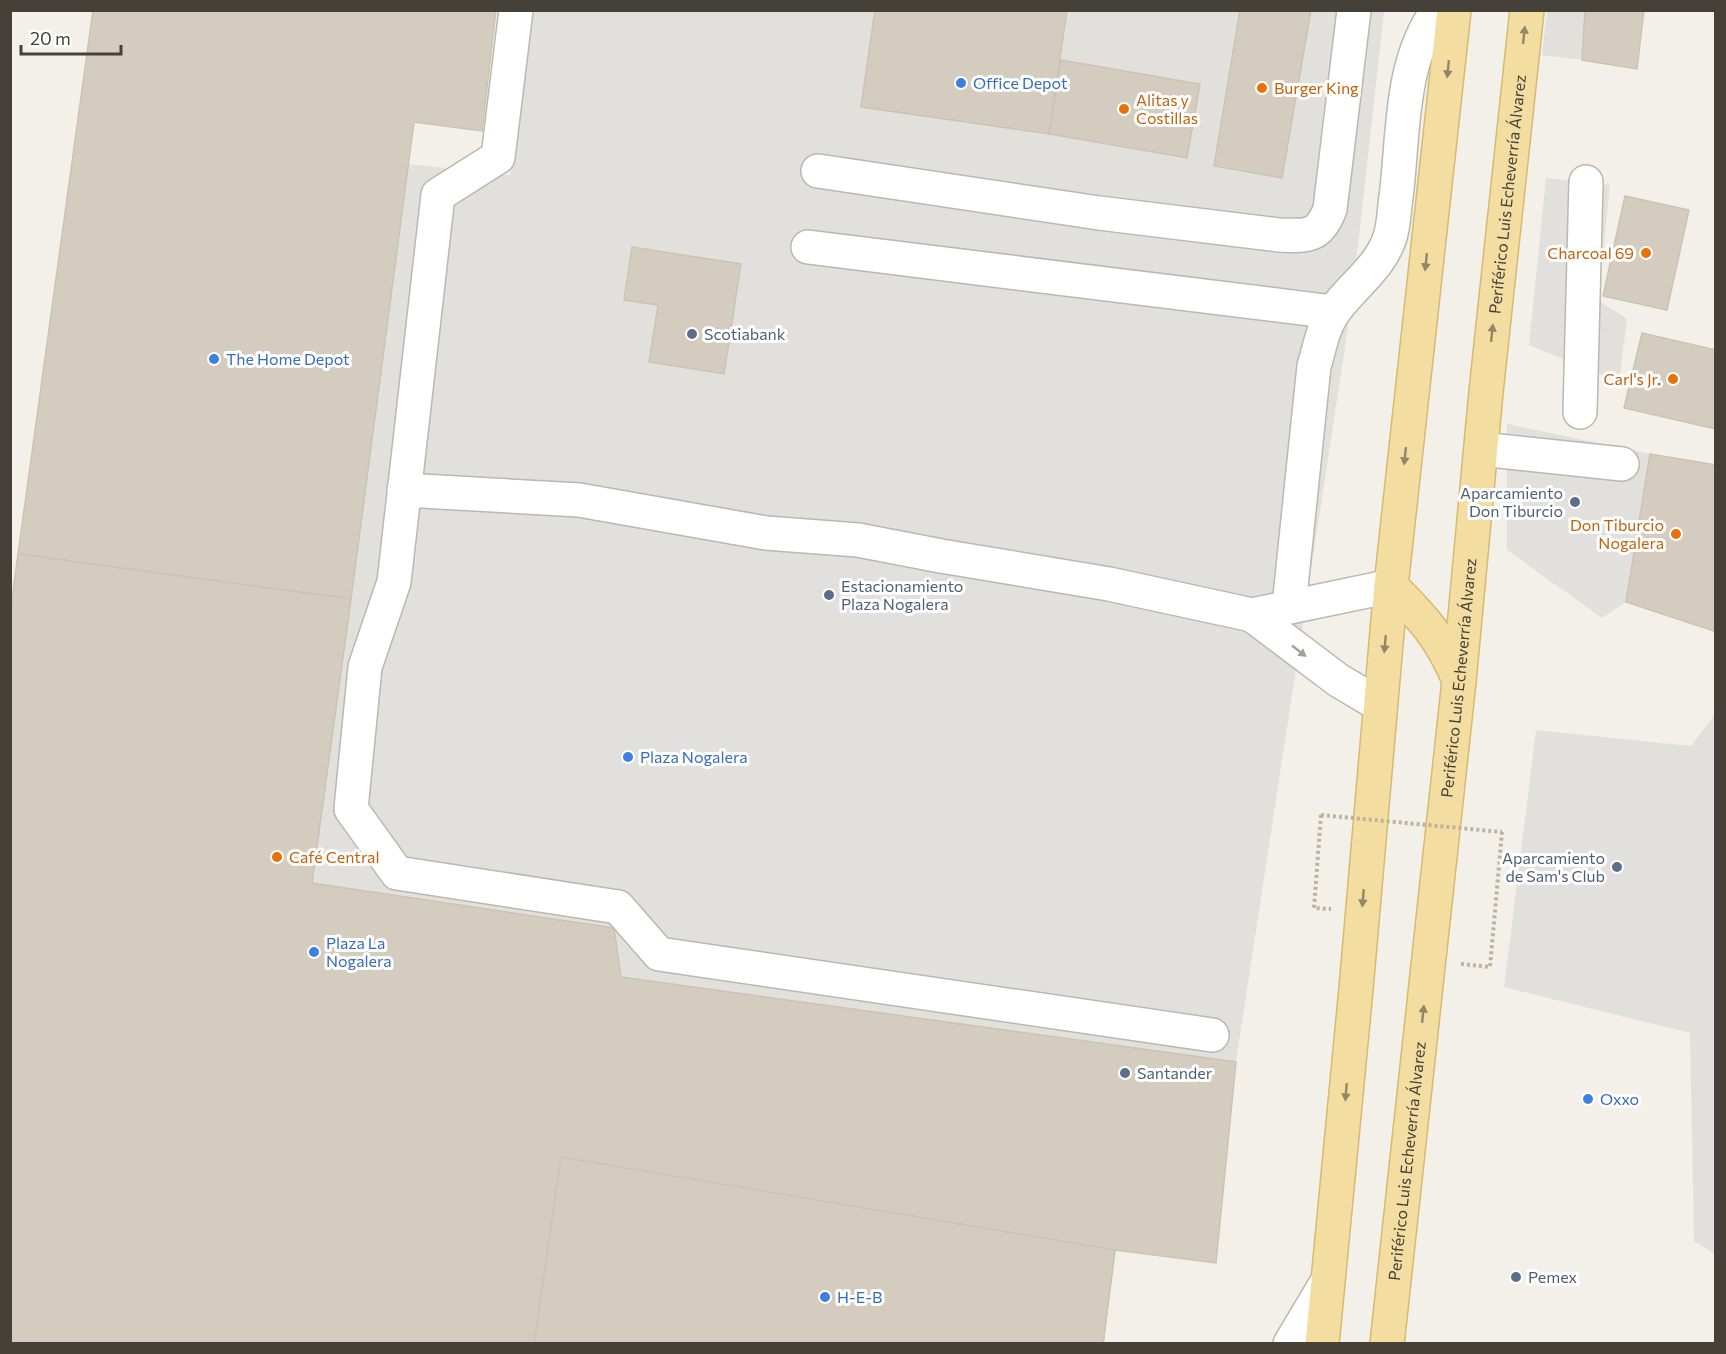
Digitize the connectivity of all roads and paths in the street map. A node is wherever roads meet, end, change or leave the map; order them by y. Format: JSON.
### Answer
{"nodes":[{"id":1,"x":516,"y":10,"type":"edge"},
{"id":2,"x":1354,"y":10,"type":"edge"},
{"id":3,"x":1438,"y":10,"type":"edge"},
{"id":4,"x":1454,"y":10,"type":"edge"},
{"id":5,"x":1527,"y":10,"type":"edge"},
{"id":6,"x":818,"y":171,"type":"dead end"},
{"id":7,"x":1586,"y":183,"type":"dead end"},
{"id":8,"x":808,"y":247,"type":"dead end"},
{"id":9,"x":1333,"y":312,"type":"junction"},
{"id":10,"x":1580,"y":412,"type":"dead end"},
{"id":11,"x":1481,"y":449,"type":"junction"},
{"id":12,"x":1622,"y":464,"type":"dead end"},
{"id":13,"x":404,"y":490,"type":"junction"},
{"id":14,"x":1390,"y":586,"type":"junction"},
{"id":15,"x":1289,"y":606,"type":"junction"},
{"id":16,"x":1252,"y":615,"type":"junction"},
{"id":17,"x":1459,"y":681,"type":"junction"},
{"id":18,"x":1380,"y":705,"type":"junction"},
{"id":19,"x":1362,"y":912,"type":"junction"},
{"id":20,"x":1428,"y":962,"type":"junction"},
{"id":21,"x":1212,"y":1035,"type":"dead end"},
{"id":22,"x":1328,"y":1282,"type":"junction"},
{"id":23,"x":1290,"y":1344,"type":"edge"},
{"id":24,"x":1322,"y":1344,"type":"edge"},
{"id":25,"x":1387,"y":1344,"type":"edge"}],
"edges":[{"from":1,"to":13,"type":"lane"},
{"from":2,"to":6,"type":"lane"},
{"from":3,"to":9,"type":"lane"},
{"from":4,"to":14,"type":"main road","one_way":true},
{"from":11,"to":5,"type":"main road","name":"Periférico Luis Echeverría Álvarez","one_way":true},
{"from":7,"to":10,"type":"lane"},
{"from":8,"to":9,"type":"lane"},
{"from":9,"to":15,"type":"lane"},
{"from":11,"to":12,"type":"lane"},
{"from":11,"to":17,"type":"main road","name":"Periférico Luis Echeverría Álvarez"},
{"from":13,"to":16,"type":"lane"},
{"from":13,"to":21,"type":"lane"},
{"from":14,"to":15,"type":"lane"},
{"from":14,"to":17,"type":"main road"},
{"from":14,"to":18,"type":"main road","one_way":true},
{"from":15,"to":16,"type":"lane"},
{"from":16,"to":18,"type":"lane","one_way":true},
{"from":17,"to":20,"type":"main road","name":"Periférico Luis Echeverría Álvarez"},
{"from":18,"to":19,"type":"main road","one_way":true},
{"from":19,"to":20,"type":"path","bridge":true},
{"from":19,"to":22,"type":"main road","one_way":true},
{"from":25,"to":20,"type":"main road","name":"Periférico Luis Echeverría Álvarez","one_way":true},
{"from":22,"to":23,"type":"lane"},
{"from":22,"to":24,"type":"main road"}]}
